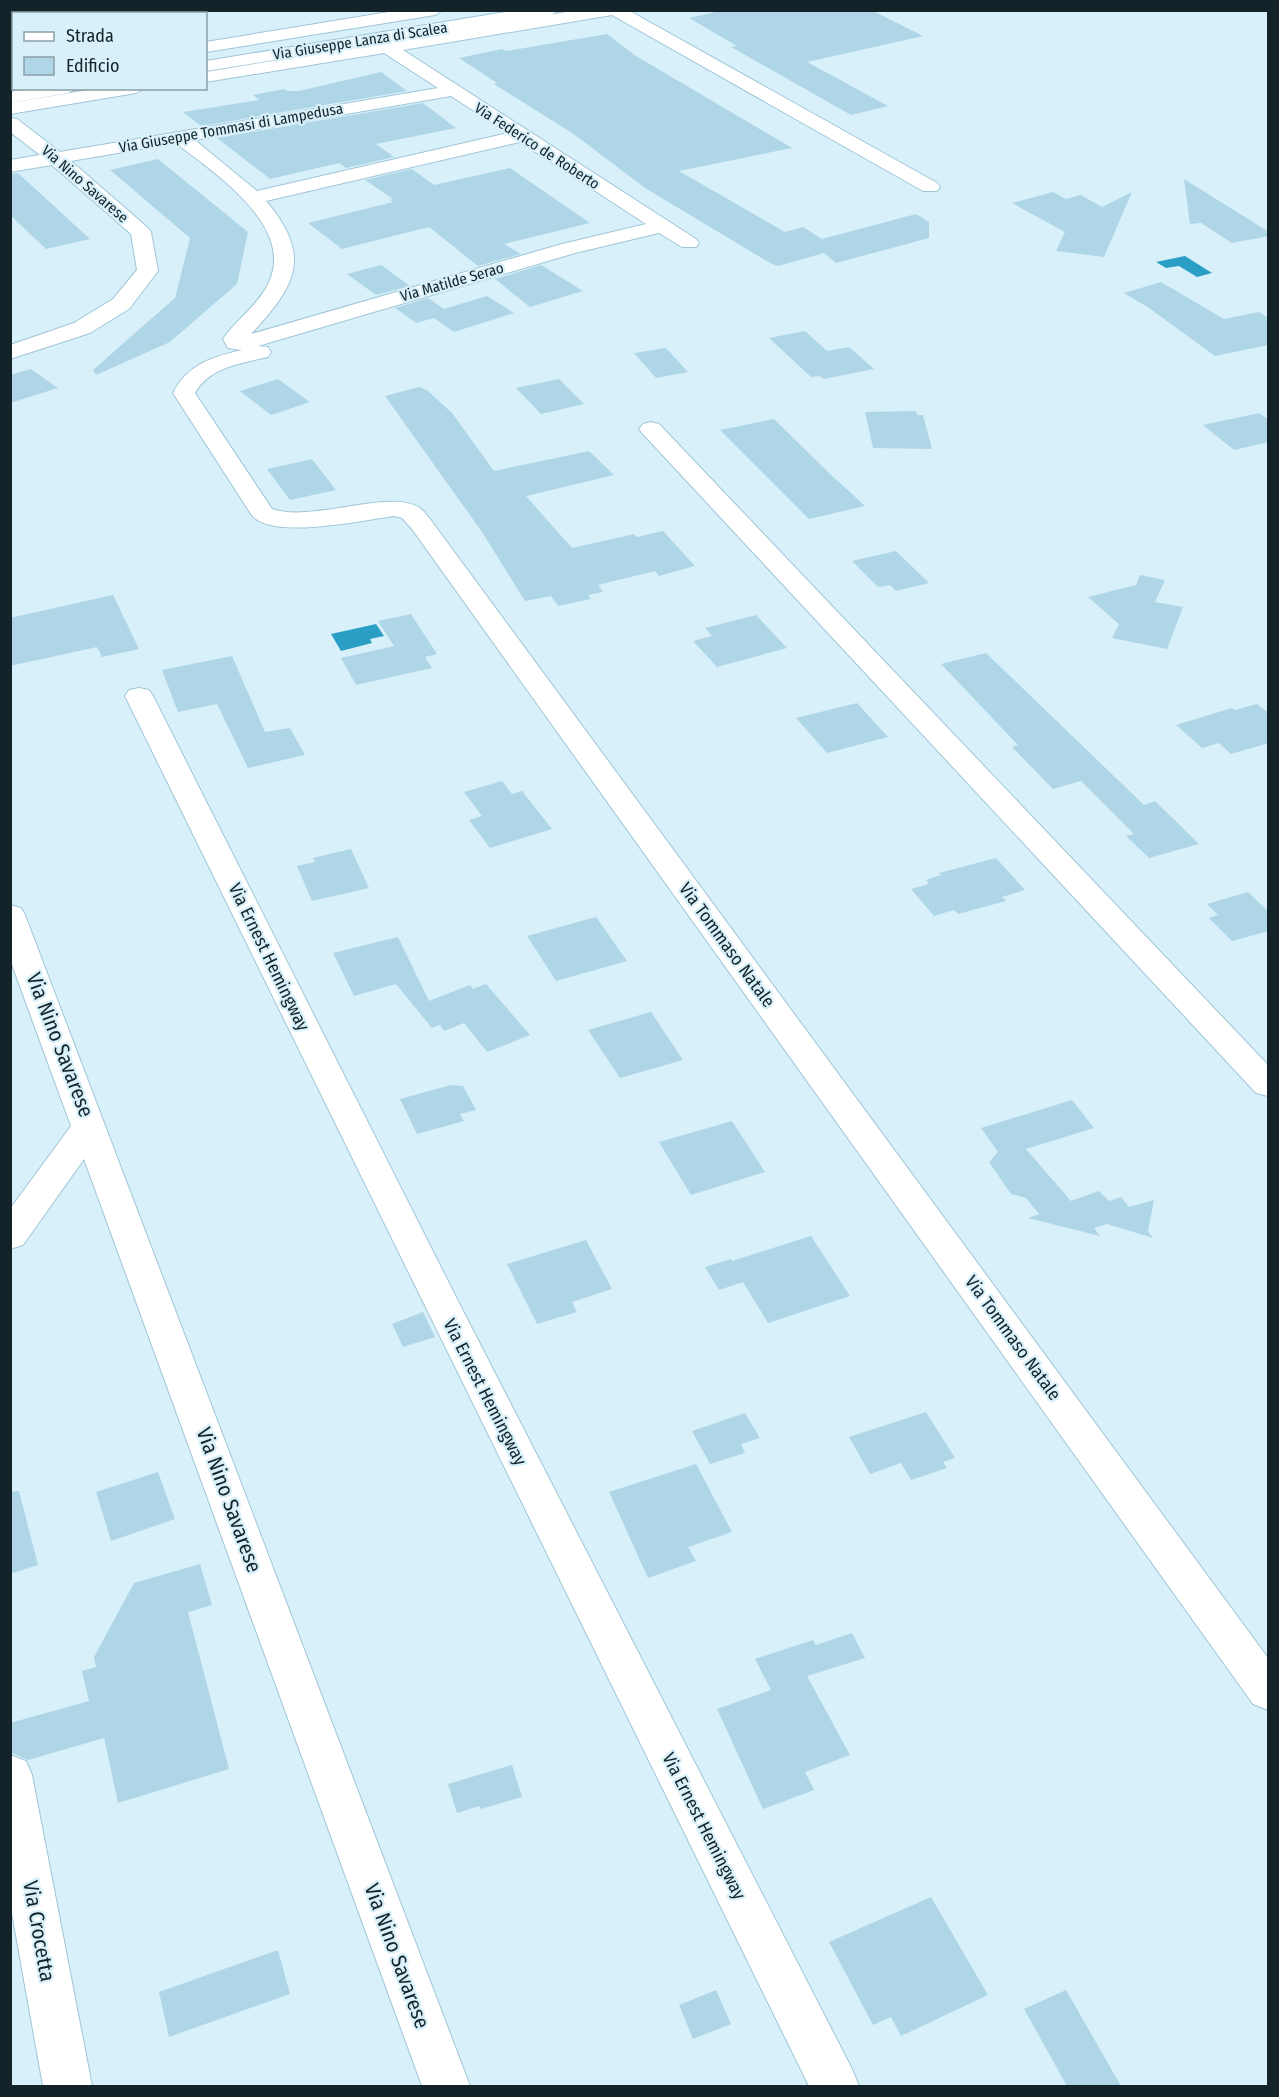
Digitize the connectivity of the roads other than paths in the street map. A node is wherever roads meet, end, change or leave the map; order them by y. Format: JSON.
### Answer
{"nodes":[{"id":1,"x":435,"y":10,"type":"edge"},
{"id":2,"x":498,"y":10,"type":"edge"},
{"id":3,"x":551,"y":10,"type":"edge"},
{"id":4,"x":613,"y":10,"type":"edge"},
{"id":5,"x":328,"y":38,"type":"junction"},
{"id":6,"x":237,"y":42,"type":"junction"},
{"id":7,"x":207,"y":47,"type":"edge"},
{"id":8,"x":387,"y":47,"type":"junction"},
{"id":9,"x":207,"y":57,"type":"edge"},
{"id":10,"x":207,"y":66,"type":"edge"},
{"id":11,"x":207,"y":77,"type":"edge"},
{"id":12,"x":56,"y":90,"type":"edge"},
{"id":13,"x":124,"y":90,"type":"edge"},
{"id":14,"x":451,"y":91,"type":"junction"},
{"id":15,"x":10,"y":98,"type":"edge"},
{"id":16,"x":10,"y":109,"type":"edge"},
{"id":17,"x":10,"y":123,"type":"edge"},
{"id":18,"x":521,"y":136,"type":"junction"},
{"id":19,"x":179,"y":137,"type":"junction"},
{"id":20,"x":56,"y":158,"type":"junction"},
{"id":21,"x":10,"y":166,"type":"edge"},
{"id":22,"x":930,"y":187,"type":"dead end"},
{"id":23,"x":253,"y":198,"type":"junction"},
{"id":24,"x":663,"y":226,"type":"junction"},
{"id":25,"x":689,"y":243,"type":"dead end"},
{"id":26,"x":252,"y":347,"type":"junction"},
{"id":27,"x":10,"y":352,"type":"edge"},
{"id":28,"x":651,"y":429,"type":"dead end"},
{"id":29,"x":139,"y":696,"type":"dead end"},
{"id":30,"x":10,"y":915,"type":"edge"},
{"id":31,"x":1269,"y":1085,"type":"edge"},
{"id":32,"x":90,"y":1125,"type":"junction"},
{"id":33,"x":10,"y":1236,"type":"edge"},
{"id":34,"x":1269,"y":1691,"type":"edge"},
{"id":35,"x":10,"y":1775,"type":"edge"},
{"id":36,"x":68,"y":2086,"type":"edge"},
{"id":37,"x":446,"y":2086,"type":"edge"},
{"id":38,"x":835,"y":2086,"type":"edge"}],
"edges":[{"from":1,"to":6,"type":"street","name":"Via Giuseppe Lanza di Scalea"},
{"from":2,"to":5,"type":"street","name":"Via Giuseppe Lanza di Scalea"},
{"from":3,"to":10,"type":"street","name":"Via Giuseppe Lanza di Scalea"},
{"from":4,"to":8,"type":"street"},
{"from":4,"to":22,"type":"street"},
{"from":5,"to":6,"type":"street"},
{"from":5,"to":9,"type":"street","name":"Via Giuseppe Lanza di Scalea"},
{"from":6,"to":7,"type":"street","name":"Via Giuseppe Lanza di Scalea"},
{"from":8,"to":11,"type":"street"},
{"from":8,"to":14,"type":"street","name":"Via Federico de Roberto"},
{"from":12,"to":15,"type":"street"},
{"from":13,"to":16,"type":"street"},
{"from":14,"to":18,"type":"street","name":"Via Federico de Roberto"},
{"from":14,"to":19,"type":"street","name":"Via Giuseppe Tommasi di Lampedusa"},
{"from":17,"to":20,"type":"street","name":"Via Nino Savarese"},
{"from":18,"to":23,"type":"street"},
{"from":18,"to":24,"type":"street","name":"Via Federico de Roberto"},
{"from":19,"to":20,"type":"street","name":"Via Giuseppe Tommasi di Lampedusa"},
{"from":19,"to":23,"type":"street"},
{"from":20,"to":21,"type":"street","name":"Via Giuseppe Tommasi di Lampedusa"},
{"from":20,"to":27,"type":"street","name":"Via Nino Savarese"},
{"from":23,"to":26,"type":"street"},
{"from":24,"to":25,"type":"street","name":"Via Federico de Roberto"},
{"from":24,"to":26,"type":"street","name":"Via Matilde Serao"},
{"from":26,"to":34,"type":"street","name":"Via Tommaso Natale"},
{"from":28,"to":31,"type":"street"},
{"from":29,"to":38,"type":"street","name":"Via Ernest Hemingway"},
{"from":30,"to":32,"type":"street","name":"Via Nino Savarese"},
{"from":32,"to":33,"type":"street"},
{"from":32,"to":37,"type":"street","name":"Via Nino Savarese"},
{"from":35,"to":36,"type":"street","name":"Via Crocetta"}]}
